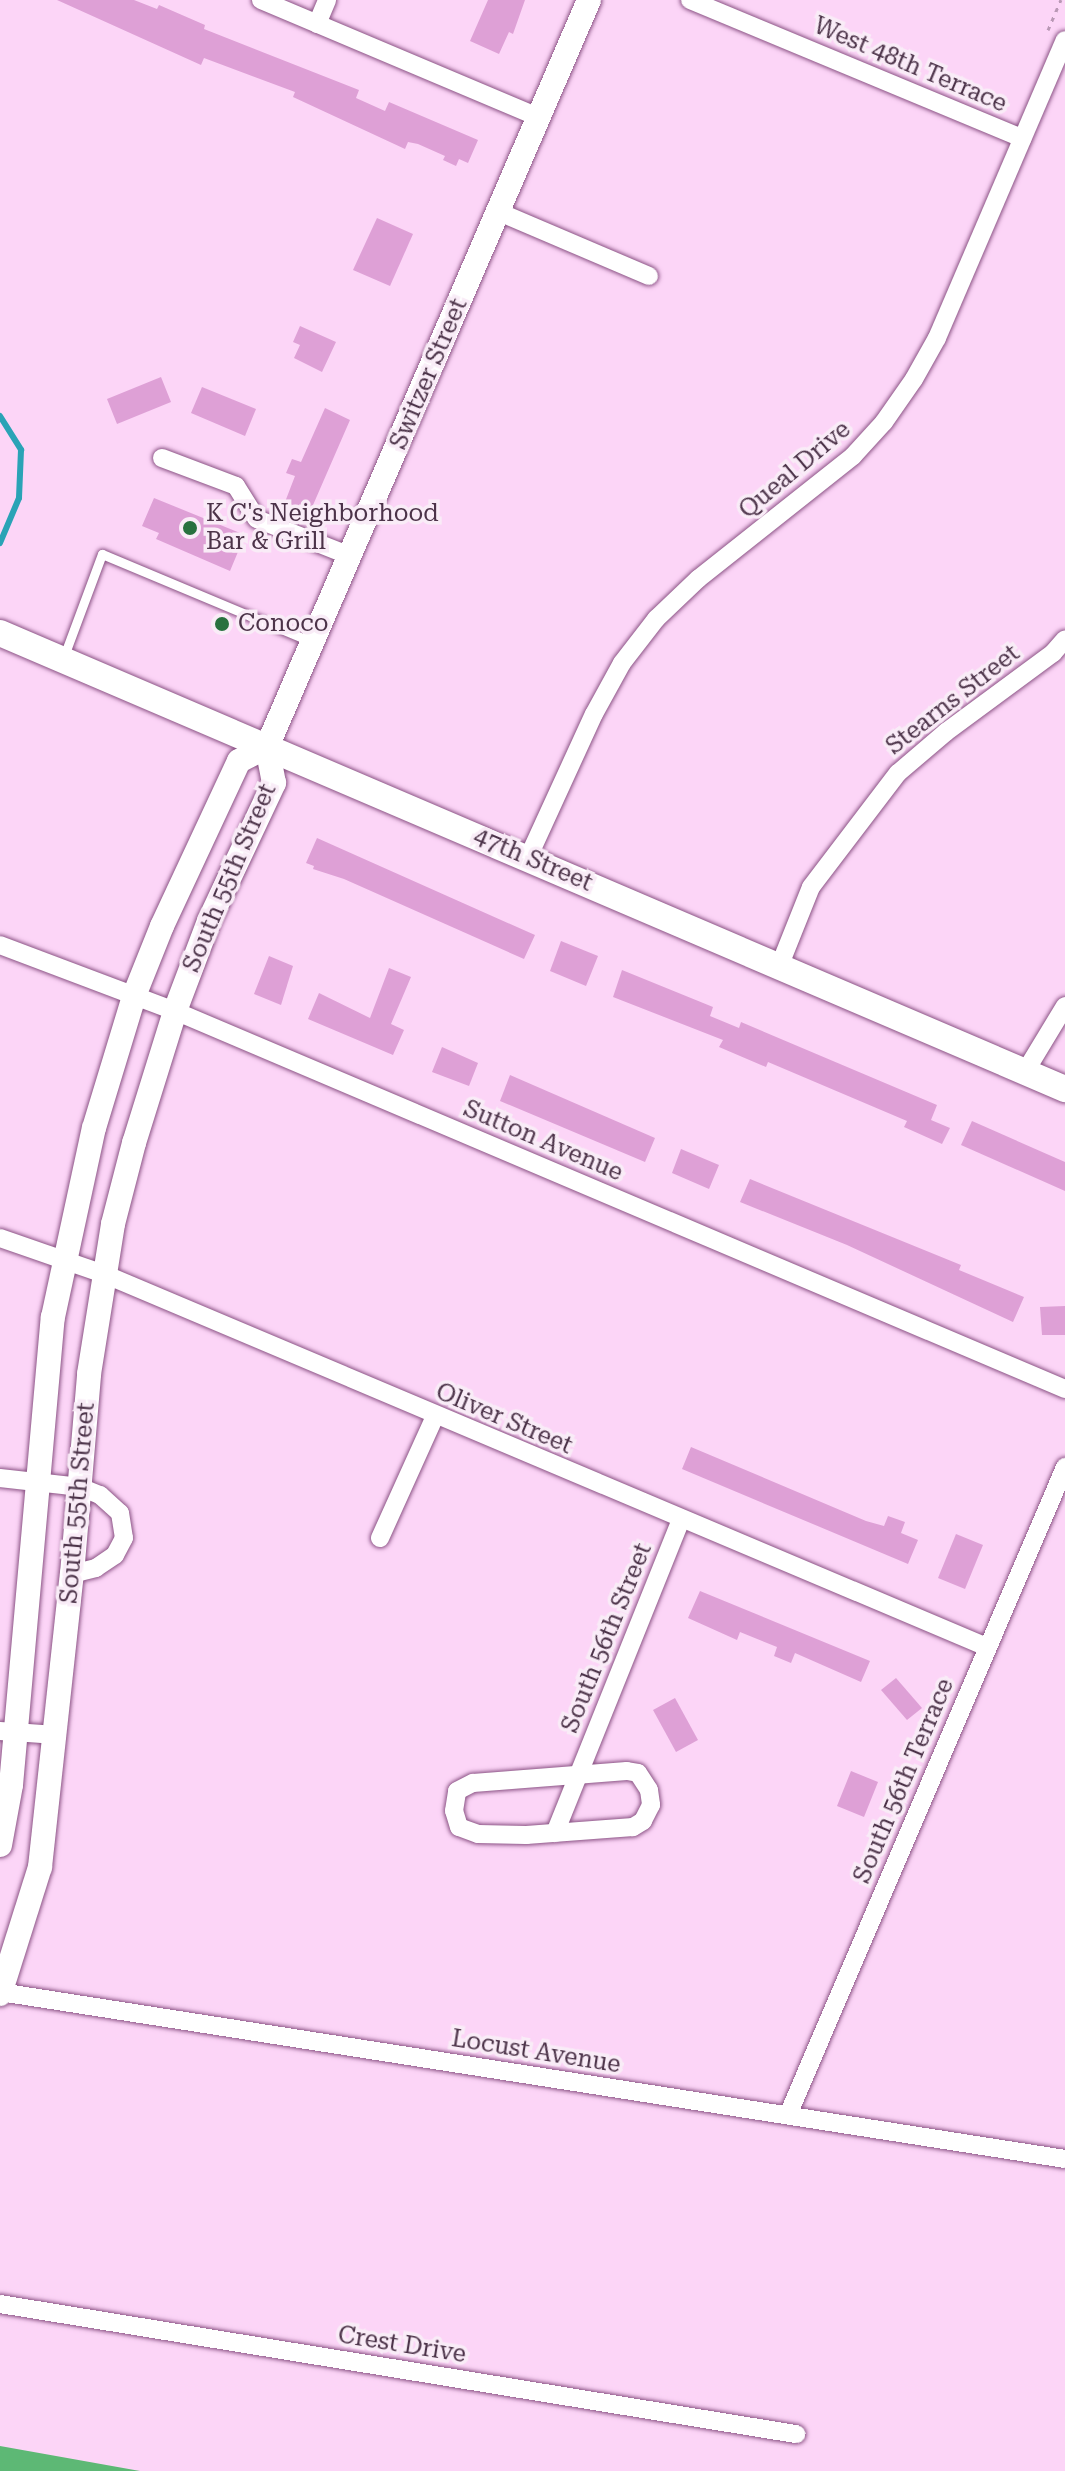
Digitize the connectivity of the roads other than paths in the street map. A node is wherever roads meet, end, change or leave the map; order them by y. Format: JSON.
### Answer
{"nodes":[{"id":1,"x":261,"y":0,"type":"edge"},
{"id":2,"x":327,"y":0,"type":"edge"},
{"id":3,"x":589,"y":0,"type":"edge"},
{"id":4,"x":690,"y":0,"type":"edge"},
{"id":5,"x":317,"y":24,"type":"junction"},
{"id":6,"x":1065,"y":40,"type":"edge"},
{"id":7,"x":541,"y":118,"type":"junction"},
{"id":8,"x":1022,"y":138,"type":"junction"},
{"id":9,"x":499,"y":212,"type":"junction"},
{"id":10,"x":649,"y":276,"type":"dead end"},
{"id":11,"x":162,"y":458,"type":"dead end"},
{"id":12,"x":350,"y":556,"type":"junction"},
{"id":13,"x":0,"y":633,"type":"edge"},
{"id":14,"x":1065,"y":639,"type":"edge"},
{"id":15,"x":313,"y":642,"type":"junction"},
{"id":16,"x":62,"y":659,"type":"junction"},
{"id":17,"x":267,"y":747,"type":"junction"},
{"id":18,"x":528,"y":858,"type":"junction"},
{"id":19,"x":0,"y":945,"type":"edge"},
{"id":20,"x":779,"y":967,"type":"junction"},
{"id":21,"x":134,"y":996,"type":"junction"},
{"id":22,"x":1065,"y":1006,"type":"edge"},
{"id":23,"x":175,"y":1011,"type":"junction"},
{"id":24,"x":1025,"y":1072,"type":"junction"},
{"id":25,"x":1065,"y":1089,"type":"edge"},
{"id":26,"x":0,"y":1238,"type":"edge"},
{"id":27,"x":63,"y":1259,"type":"junction"},
{"id":28,"x":104,"y":1274,"type":"junction"},
{"id":29,"x":1065,"y":1389,"type":"edge"},
{"id":30,"x":435,"y":1416,"type":"junction"},
{"id":31,"x":1065,"y":1467,"type":"edge"},
{"id":32,"x":0,"y":1478,"type":"edge"},
{"id":33,"x":36,"y":1483,"type":"junction"},
{"id":34,"x":80,"y":1487,"type":"junction"},
{"id":35,"x":681,"y":1520,"type":"junction"},
{"id":36,"x":380,"y":1538,"type":"dead end"},
{"id":37,"x":72,"y":1574,"type":"junction"},
{"id":38,"x":987,"y":1647,"type":"junction"},
{"id":39,"x":7,"y":1732,"type":"edge"},
{"id":40,"x":56,"y":1735,"type":"junction"},
{"id":41,"x":577,"y":1775,"type":"junction"},
{"id":42,"x":555,"y":1833,"type":"junction"},
{"id":43,"x":0,"y":1845,"type":"edge"},
{"id":44,"x":0,"y":1993,"type":"edge"},
{"id":45,"x":788,"y":2115,"type":"junction"},
{"id":46,"x":1065,"y":2159,"type":"edge"},
{"id":47,"x":0,"y":2304,"type":"edge"},
{"id":48,"x":796,"y":2434,"type":"dead end"}],
"edges":[{"from":1,"to":5,"type":"street"},
{"from":2,"to":5,"type":"street"},
{"from":3,"to":7,"type":"street","name":"Switzer Street"},
{"from":4,"to":8,"type":"street","name":"West 48th Terrace"},
{"from":5,"to":7,"type":"street"},
{"from":6,"to":8,"type":"street","name":"Queal Drive"},
{"from":7,"to":9,"type":"street","name":"Switzer Street"},
{"from":8,"to":18,"type":"street","name":"Queal Drive"},
{"from":9,"to":10,"type":"street"},
{"from":9,"to":12,"type":"street","name":"Switzer Street"},
{"from":11,"to":12,"type":"street"},
{"from":12,"to":15,"type":"street","name":"Switzer Street"},
{"from":13,"to":16,"type":"main road","name":"47th Street"},
{"from":14,"to":20,"type":"street","name":"Stearns Street"},
{"from":15,"to":16,"type":"lane"},
{"from":15,"to":17,"type":"street","name":"Switzer Street"},
{"from":16,"to":17,"type":"main road","name":"47th Street"},
{"from":17,"to":18,"type":"main road","name":"47th Street"},
{"from":17,"to":21,"type":"street","name":"South 55th Street"},
{"from":17,"to":23,"type":"street","name":"South 55th Street"},
{"from":18,"to":20,"type":"main road","name":"47th Street"},
{"from":19,"to":21,"type":"street","name":"Sutton Avenue"},
{"from":20,"to":24,"type":"main road","name":"47th Street"},
{"from":21,"to":23,"type":"street","name":"Sutton Avenue"},
{"from":21,"to":27,"type":"street","name":"South 55th Street"},
{"from":22,"to":24,"type":"street"},
{"from":23,"to":28,"type":"street","name":"South 55th Street"},
{"from":23,"to":29,"type":"street","name":"Sutton Avenue"},
{"from":24,"to":25,"type":"main road","name":"47th Street"},
{"from":26,"to":27,"type":"street","name":"Oliver Street"},
{"from":27,"to":28,"type":"street","name":"Oliver Street"},
{"from":27,"to":33,"type":"street","name":"South 55th Street"},
{"from":28,"to":30,"type":"street","name":"Oliver Street"},
{"from":28,"to":34,"type":"street","name":"South 55th Street"},
{"from":30,"to":35,"type":"street","name":"Oliver Street"},
{"from":30,"to":36,"type":"street"},
{"from":31,"to":38,"type":"street","name":"South 56th Terrace"},
{"from":32,"to":33,"type":"street"},
{"from":33,"to":34,"type":"street"},
{"from":33,"to":39,"type":"street","name":"South 55th Street"},
{"from":34,"to":37,"type":"street","name":"South 55th Street"},
{"from":34,"to":37,"type":"street"},
{"from":35,"to":38,"type":"street","name":"Oliver Street"},
{"from":35,"to":41,"type":"street","name":"South 56th Street"},
{"from":37,"to":40,"type":"street","name":"South 55th Street"},
{"from":38,"to":45,"type":"street","name":"South 56th Terrace"},
{"from":39,"to":40,"type":"street"},
{"from":39,"to":43,"type":"street","name":"South 55th Street"},
{"from":40,"to":44,"type":"street","name":"South 55th Street"},
{"from":41,"to":42,"type":"street","name":"South 56th Street"},
{"from":41,"to":42,"type":"street"},
{"from":41,"to":42,"type":"street"},
{"from":44,"to":45,"type":"street","name":"Locust Avenue"},
{"from":45,"to":46,"type":"street","name":"Locust Avenue"},
{"from":47,"to":48,"type":"street","name":"Crest Drive"}]}
